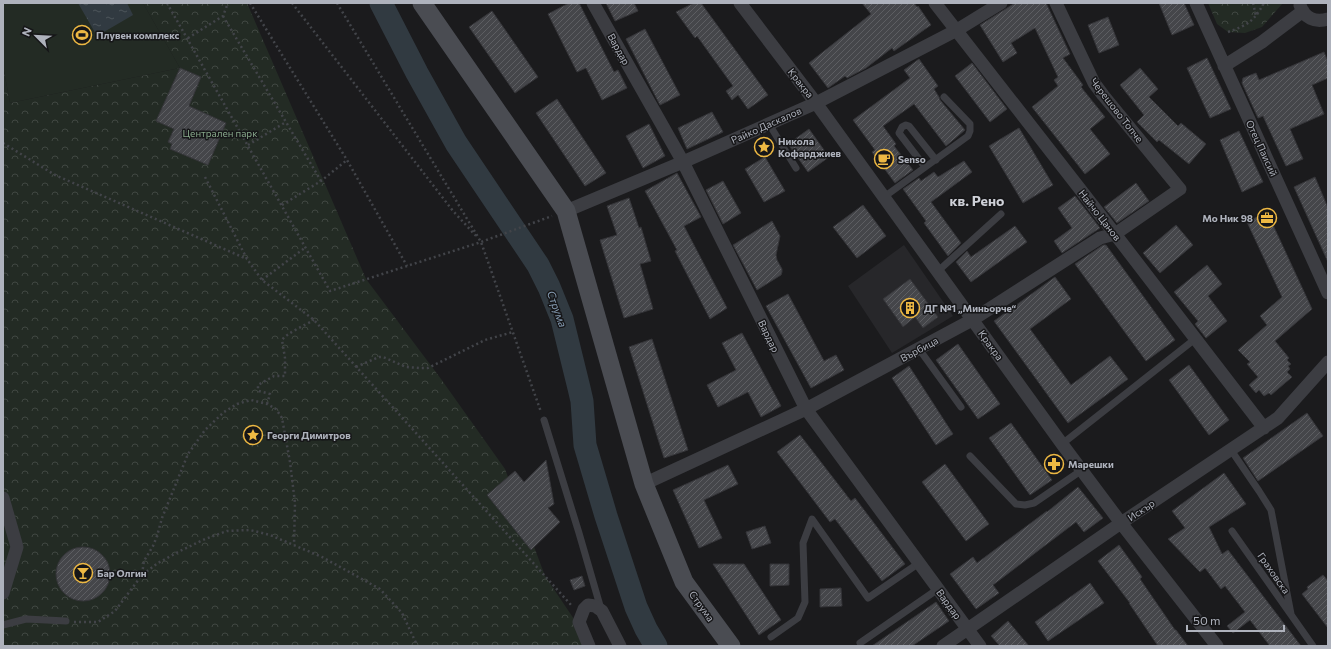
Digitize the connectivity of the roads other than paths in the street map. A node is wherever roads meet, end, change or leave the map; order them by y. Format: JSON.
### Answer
{"nodes":[{"id":1,"x":422,"y":3,"type":"edge"},
{"id":2,"x":593,"y":3,"type":"edge"},
{"id":3,"x":740,"y":3,"type":"edge"},
{"id":4,"x":936,"y":3,"type":"edge"},
{"id":5,"x":1001,"y":3,"type":"edge"},
{"id":6,"x":1056,"y":3,"type":"edge"},
{"id":7,"x":1196,"y":3,"type":"edge"},
{"id":8,"x":1301,"y":7,"type":"edge"},
{"id":9,"x":1328,"y":19,"type":"edge"},
{"id":10,"x":956,"y":30,"type":"junction"},
{"id":11,"x":1224,"y":66,"type":"junction"},
{"id":12,"x":944,"y":97,"type":"dead end"},
{"id":13,"x":816,"y":103,"type":"junction"},
{"id":14,"x":769,"y":124,"type":"junction"},
{"id":15,"x":936,"y":160,"type":"junction"},
{"id":16,"x":683,"y":162,"type":"junction"},
{"id":17,"x":925,"y":167,"type":"junction"},
{"id":18,"x":796,"y":168,"type":"dead end"},
{"id":19,"x":1180,"y":188,"type":"joint"},
{"id":20,"x":884,"y":197,"type":"junction"},
{"id":21,"x":566,"y":211,"type":"junction"},
{"id":22,"x":1001,"y":214,"type":"dead end"},
{"id":23,"x":1115,"y":234,"type":"junction"},
{"id":24,"x":937,"y":272,"type":"junction"},
{"id":25,"x":1328,"y":293,"type":"edge"},
{"id":26,"x":972,"y":320,"type":"junction"},
{"id":27,"x":1195,"y":339,"type":"junction"},
{"id":28,"x":919,"y":349,"type":"junction"},
{"id":29,"x":1328,"y":362,"type":"edge"},
{"id":30,"x":961,"y":407,"type":"dead end"},
{"id":31,"x":806,"y":409,"type":"junction"},
{"id":32,"x":544,"y":420,"type":"road end"},
{"id":33,"x":1264,"y":428,"type":"junction"},
{"id":34,"x":1062,"y":444,"type":"junction"},
{"id":35,"x":1231,"y":450,"type":"junction"},
{"id":36,"x":970,"y":456,"type":"dead end"},
{"id":37,"x":1082,"y":470,"type":"junction"},
{"id":38,"x":644,"y":484,"type":"junction"},
{"id":39,"x":3,"y":498,"type":"edge"},
{"id":40,"x":1121,"y":523,"type":"junction"},
{"id":41,"x":1232,"y":531,"type":"dead end"},
{"id":42,"x":919,"y":563,"type":"junction"},
{"id":43,"x":938,"y":588,"type":"junction"},
{"id":44,"x":3,"y":593,"type":"edge"},
{"id":45,"x":602,"y":611,"type":"junction"},
{"id":46,"x":1291,"y":614,"type":"junction"},
{"id":47,"x":66,"y":621,"type":"road end"},
{"id":48,"x":3,"y":625,"type":"edge"},
{"id":49,"x":967,"y":629,"type":"junction"},
{"id":50,"x":771,"y":637,"type":"dead end"},
{"id":51,"x":860,"y":643,"type":"dead end"},
{"id":52,"x":589,"y":646,"type":"edge"},
{"id":53,"x":620,"y":646,"type":"edge"},
{"id":54,"x":731,"y":646,"type":"edge"},
{"id":55,"x":943,"y":646,"type":"edge"},
{"id":56,"x":980,"y":646,"type":"edge"},
{"id":57,"x":1217,"y":646,"type":"edge"},
{"id":58,"x":1313,"y":646,"type":"edge"}],
"edges":[{"from":1,"to":21,"type":"main road","name":"Струма"},
{"from":2,"to":16,"type":"street","name":"Вардар"},
{"from":3,"to":13,"type":"street","name":"Кракра"},
{"from":4,"to":10,"type":"street","name":"Найчо Цанов"},
{"from":5,"to":10,"type":"street","name":"Райко Даскалов"},
{"from":6,"to":19,"type":"street","name":"Черешово Топче"},
{"from":7,"to":11,"type":"street","name":"Отец Паисий"},
{"from":8,"to":9,"type":"street"},
{"from":8,"to":11,"type":"street"},
{"from":10,"to":13,"type":"street","name":"Райко Даскалов"},
{"from":10,"to":23,"type":"street","name":"Найчо Цанов"},
{"from":11,"to":25,"type":"street","name":"Отец Паисий"},
{"from":12,"to":15,"type":"lane"},
{"from":13,"to":14,"type":"street","name":"Райко Даскалов"},
{"from":13,"to":20,"type":"street","name":"Кракра"},
{"from":14,"to":16,"type":"street","name":"Райко Даскалов"},
{"from":14,"to":18,"type":"lane"},
{"from":15,"to":17,"type":"lane"},
{"from":15,"to":17,"type":"lane"},
{"from":16,"to":21,"type":"street","name":"Райко Даскалов"},
{"from":16,"to":31,"type":"street","name":"Вардар"},
{"from":17,"to":20,"type":"lane"},
{"from":19,"to":23,"type":"street","name":"Върбица"},
{"from":20,"to":24,"type":"street","name":"Кракра"},
{"from":21,"to":38,"type":"main road","name":"Струма"},
{"from":22,"to":24,"type":"lane"},
{"from":23,"to":26,"type":"street","name":"Върбица"},
{"from":23,"to":27,"type":"street","name":"Найчо Цанов"},
{"from":24,"to":26,"type":"street","name":"Кракра"},
{"from":26,"to":28,"type":"street","name":"Върбица"},
{"from":26,"to":34,"type":"street","name":"Кракра"},
{"from":27,"to":33,"type":"street","name":"Найчо Цанов"},
{"from":27,"to":34,"type":"lane"},
{"from":28,"to":30,"type":"lane"},
{"from":28,"to":31,"type":"street","name":"Върбица"},
{"from":29,"to":33,"type":"street","name":"Искър"},
{"from":31,"to":38,"type":"street","name":"Върбица"},
{"from":31,"to":42,"type":"street","name":"Вардар"},
{"from":32,"to":45,"type":"lane"},
{"from":33,"to":35,"type":"street","name":"Искър"},
{"from":34,"to":37,"type":"street","name":"Кракра"},
{"from":35,"to":40,"type":"street","name":"Искър"},
{"from":35,"to":46,"type":"lane"},
{"from":36,"to":37,"type":"lane"},
{"from":37,"to":40,"type":"street","name":"Кракра"},
{"from":38,"to":54,"type":"main road","name":"Струма"},
{"from":39,"to":44,"type":"street"},
{"from":40,"to":49,"type":"street","name":"Искър"},
{"from":40,"to":57,"type":"street","name":"Кракра"},
{"from":41,"to":46,"type":"lane","name":"Граховска"},
{"from":42,"to":43,"type":"street","name":"Вардар"},
{"from":42,"to":50,"type":"lane"},
{"from":43,"to":49,"type":"street","name":"Вардар"},
{"from":43,"to":51,"type":"lane"},
{"from":45,"to":52,"type":"street"},
{"from":45,"to":53,"type":"street"},
{"from":46,"to":58,"type":"lane","name":"Граховска"},
{"from":47,"to":48,"type":"lane"},
{"from":49,"to":55,"type":"street","name":"Искър"},
{"from":49,"to":56,"type":"street","name":"Вардар"}]}
